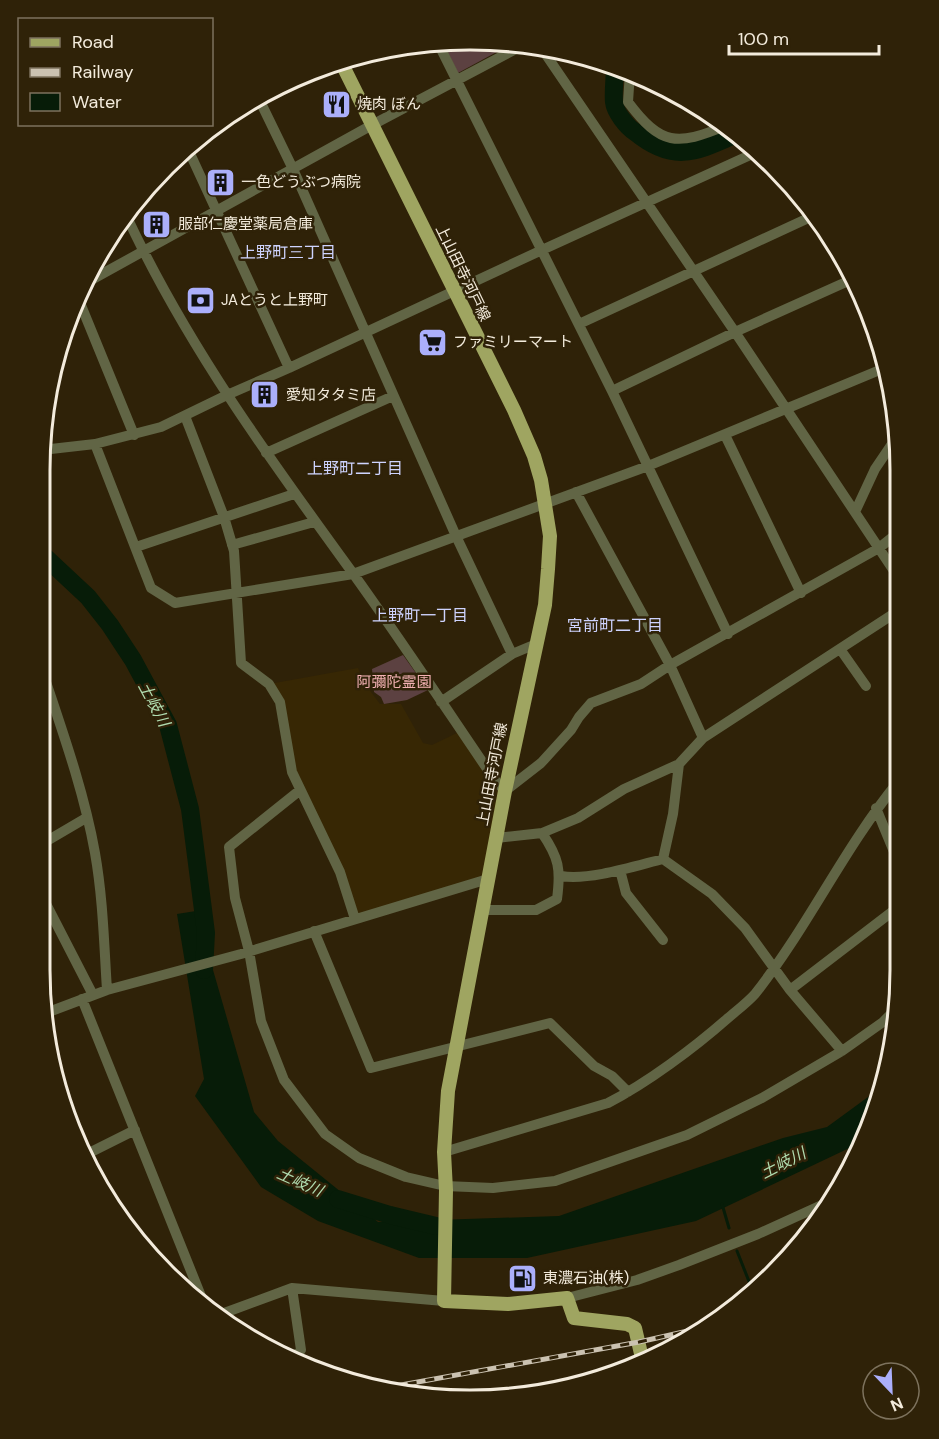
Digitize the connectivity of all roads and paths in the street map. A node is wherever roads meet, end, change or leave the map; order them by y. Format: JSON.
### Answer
{"nodes":[{"id":1,"x":442,"y":50,"type":"edge"},
{"id":2,"x":510,"y":51,"type":"edge"},
{"id":3,"x":548,"y":57,"type":"edge"},
{"id":4,"x":344,"y":69,"type":"edge"},
{"id":5,"x":457,"y":80,"type":"junction"},
{"id":6,"x":629,"y":81,"type":"edge"},
{"id":7,"x":262,"y":105,"type":"edge"},
{"id":8,"x":372,"y":125,"type":"junction"},
{"id":9,"x":716,"y":130,"type":"edge"},
{"id":10,"x":191,"y":156,"type":"edge"},
{"id":11,"x":748,"y":156,"type":"edge"},
{"id":12,"x":293,"y":168,"type":"junction"},
{"id":13,"x":647,"y":202,"type":"junction"},
{"id":14,"x":216,"y":211,"type":"junction"},
{"id":15,"x":807,"y":219,"type":"edge"},
{"id":16,"x":130,"y":223,"type":"edge"},
{"id":17,"x":542,"y":250,"type":"junction"},
{"id":18,"x":143,"y":251,"type":"junction"},
{"id":19,"x":693,"y":270,"type":"junction"},
{"id":20,"x":97,"y":277,"type":"edge"},
{"id":21,"x":845,"y":282,"type":"edge"},
{"id":22,"x":454,"y":291,"type":"junction"},
{"id":23,"x":82,"y":307,"type":"edge"},
{"id":24,"x":579,"y":324,"type":"junction"},
{"id":25,"x":735,"y":332,"type":"junction"},
{"id":26,"x":365,"y":333,"type":"junction"},
{"id":27,"x":288,"y":369,"type":"junction"},
{"id":28,"x":877,"y":371,"type":"edge"},
{"id":29,"x":612,"y":391,"type":"junction"},
{"id":30,"x":227,"y":395,"type":"junction"},
{"id":31,"x":393,"y":396,"type":"junction"},
{"id":32,"x":787,"y":409,"type":"junction"},
{"id":33,"x":185,"y":416,"type":"junction"},
{"id":34,"x":134,"y":435,"type":"junction"},
{"id":35,"x":725,"y":435,"type":"junction"},
{"id":36,"x":95,"y":444,"type":"junction"},
{"id":37,"x":889,"y":448,"type":"edge"},
{"id":38,"x":50,"y":449,"type":"edge"},
{"id":39,"x":267,"y":453,"type":"junction"},
{"id":40,"x":648,"y":466,"type":"junction"},
{"id":41,"x":576,"y":492,"type":"junction"},
{"id":42,"x":294,"y":494,"type":"junction"},
{"id":43,"x":545,"y":503,"type":"junction"},
{"id":44,"x":855,"y":512,"type":"junction"},
{"id":45,"x":224,"y":518,"type":"junction"},
{"id":46,"x":314,"y":522,"type":"junction"},
{"id":47,"x":456,"y":536,"type":"junction"},
{"id":48,"x":890,"y":539,"type":"edge"},
{"id":49,"x":232,"y":545,"type":"junction"},
{"id":50,"x":136,"y":547,"type":"junction"},
{"id":51,"x":879,"y":548,"type":"junction"},
{"id":52,"x":890,"y":565,"type":"edge"},
{"id":53,"x":353,"y":574,"type":"junction"},
{"id":54,"x":801,"y":592,"type":"junction"},
{"id":55,"x":237,"y":593,"type":"junction"},
{"id":56,"x":890,"y":616,"type":"edge"},
{"id":57,"x":728,"y":634,"type":"junction"},
{"id":58,"x":536,"y":644,"type":"junction"},
{"id":59,"x":840,"y":649,"type":"junction"},
{"id":60,"x":512,"y":654,"type":"junction"},
{"id":61,"x":670,"y":665,"type":"junction"},
{"id":62,"x":866,"y":686,"type":"dead end"},
{"id":63,"x":50,"y":695,"type":"edge"},
{"id":64,"x":441,"y":702,"type":"junction"},
{"id":65,"x":704,"y":738,"type":"junction"},
{"id":66,"x":680,"y":764,"type":"junction"},
{"id":67,"x":299,"y":791,"type":"junction"},
{"id":68,"x":506,"y":791,"type":"junction"},
{"id":69,"x":890,"y":791,"type":"edge"},
{"id":70,"x":876,"y":808,"type":"junction"},
{"id":71,"x":86,"y":818,"type":"junction"},
{"id":72,"x":542,"y":833,"type":"junction"},
{"id":73,"x":496,"y":838,"type":"junction"},
{"id":74,"x":50,"y":839,"type":"edge"},
{"id":75,"x":890,"y":842,"type":"edge"},
{"id":76,"x":663,"y":859,"type":"junction"},
{"id":77,"x":620,"y":870,"type":"junction"},
{"id":78,"x":561,"y":876,"type":"junction"},
{"id":79,"x":488,"y":879,"type":"junction"},
{"id":80,"x":482,"y":910,"type":"junction"},
{"id":81,"x":890,"y":913,"type":"edge"},
{"id":82,"x":50,"y":916,"type":"edge"},
{"id":83,"x":356,"y":919,"type":"junction"},
{"id":84,"x":314,"y":931,"type":"junction"},
{"id":85,"x":663,"y":940,"type":"dead end"},
{"id":86,"x":245,"y":952,"type":"junction"},
{"id":87,"x":774,"y":968,"type":"junction"},
{"id":88,"x":107,"y":990,"type":"junction"},
{"id":89,"x":790,"y":990,"type":"junction"},
{"id":90,"x":87,"y":997,"type":"junction"},
{"id":91,"x":52,"y":1011,"type":"edge"},
{"id":92,"x":887,"y":1018,"type":"edge"},
{"id":93,"x":456,"y":1045,"type":"junction"},
{"id":94,"x":842,"y":1051,"type":"junction"},
{"id":95,"x":628,"y":1092,"type":"junction"},
{"id":96,"x":135,"y":1130,"type":"junction"},
{"id":97,"x":91,"y":1152,"type":"edge"},
{"id":98,"x":444,"y":1152,"type":"junction"},
{"id":99,"x":445,"y":1188,"type":"junction"},
{"id":100,"x":815,"y":1208,"type":"edge"},
{"id":101,"x":292,"y":1288,"type":"junction"},
{"id":102,"x":199,"y":1290,"type":"edge"},
{"id":103,"x":567,"y":1298,"type":"junction"},
{"id":104,"x":444,"y":1301,"type":"junction"},
{"id":105,"x":227,"y":1312,"type":"edge"},
{"id":106,"x":299,"y":1353,"type":"edge"},
{"id":107,"x":641,"y":1353,"type":"edge"}],
"edges":[{"from":1,"to":5,"type":"street"},
{"from":2,"to":5,"type":"street"},
{"from":3,"to":13,"type":"street"},
{"from":4,"to":8,"type":"main road","name":"上山田寺河戸線"},
{"from":5,"to":8,"type":"street"},
{"from":5,"to":17,"type":"street"},
{"from":6,"to":9,"type":"street"},
{"from":7,"to":12,"type":"street"},
{"from":8,"to":12,"type":"street"},
{"from":8,"to":22,"type":"main road","name":"上山田寺河戸線"},
{"from":10,"to":14,"type":"street"},
{"from":11,"to":13,"type":"street"},
{"from":12,"to":14,"type":"street"},
{"from":12,"to":26,"type":"street"},
{"from":13,"to":17,"type":"street"},
{"from":13,"to":19,"type":"street"},
{"from":14,"to":18,"type":"street"},
{"from":14,"to":27,"type":"street"},
{"from":15,"to":19,"type":"street"},
{"from":16,"to":18,"type":"street"},
{"from":17,"to":22,"type":"street"},
{"from":17,"to":24,"type":"street"},
{"from":18,"to":20,"type":"street"},
{"from":18,"to":30,"type":"street"},
{"from":19,"to":24,"type":"street"},
{"from":19,"to":25,"type":"street"},
{"from":21,"to":25,"type":"street"},
{"from":22,"to":26,"type":"street"},
{"from":22,"to":43,"type":"main road","name":"上山田寺河戸線"},
{"from":23,"to":34,"type":"street"},
{"from":24,"to":29,"type":"street"},
{"from":25,"to":29,"type":"street"},
{"from":25,"to":32,"type":"street"},
{"from":26,"to":27,"type":"street"},
{"from":26,"to":31,"type":"street"},
{"from":27,"to":30,"type":"street"},
{"from":28,"to":32,"type":"street"},
{"from":29,"to":40,"type":"street"},
{"from":30,"to":33,"type":"street"},
{"from":30,"to":39,"type":"street"},
{"from":31,"to":39,"type":"street"},
{"from":31,"to":47,"type":"street"},
{"from":32,"to":35,"type":"street"},
{"from":32,"to":44,"type":"street"},
{"from":33,"to":34,"type":"street"},
{"from":33,"to":45,"type":"street"},
{"from":34,"to":36,"type":"street"},
{"from":35,"to":40,"type":"street"},
{"from":35,"to":54,"type":"street"},
{"from":36,"to":38,"type":"street"},
{"from":36,"to":50,"type":"street"},
{"from":37,"to":44,"type":"street"},
{"from":39,"to":42,"type":"street"},
{"from":40,"to":41,"type":"street"},
{"from":40,"to":57,"type":"street"},
{"from":41,"to":43,"type":"street"},
{"from":41,"to":61,"type":"street"},
{"from":42,"to":45,"type":"street"},
{"from":42,"to":46,"type":"street"},
{"from":43,"to":47,"type":"street"},
{"from":43,"to":58,"type":"main road","name":"上山田寺河戸線"},
{"from":44,"to":51,"type":"street"},
{"from":45,"to":49,"type":"street"},
{"from":45,"to":50,"type":"street"},
{"from":46,"to":49,"type":"street"},
{"from":46,"to":53,"type":"street"},
{"from":47,"to":53,"type":"street"},
{"from":47,"to":60,"type":"street"},
{"from":48,"to":51,"type":"street"},
{"from":49,"to":55,"type":"street"},
{"from":50,"to":55,"type":"street"},
{"from":51,"to":52,"type":"street"},
{"from":51,"to":54,"type":"street"},
{"from":53,"to":55,"type":"street"},
{"from":53,"to":64,"type":"street"},
{"from":54,"to":57,"type":"street"},
{"from":55,"to":67,"type":"street"},
{"from":56,"to":59,"type":"street"},
{"from":57,"to":61,"type":"street"},
{"from":58,"to":60,"type":"street"},
{"from":58,"to":68,"type":"main road","name":"上山田寺河戸線"},
{"from":59,"to":62,"type":"street"},
{"from":59,"to":65,"type":"street"},
{"from":60,"to":64,"type":"street"},
{"from":61,"to":65,"type":"street"},
{"from":61,"to":68,"type":"street"},
{"from":63,"to":71,"type":"street"},
{"from":64,"to":68,"type":"street"},
{"from":65,"to":66,"type":"street"},
{"from":66,"to":72,"type":"street"},
{"from":66,"to":76,"type":"street"},
{"from":67,"to":83,"type":"street"},
{"from":67,"to":86,"type":"street"},
{"from":68,"to":73,"type":"main road","name":"上山田寺河戸線"},
{"from":69,"to":70,"type":"street"},
{"from":70,"to":75,"type":"street"},
{"from":70,"to":87,"type":"street"},
{"from":71,"to":74,"type":"street"},
{"from":71,"to":88,"type":"street"},
{"from":72,"to":73,"type":"street"},
{"from":72,"to":78,"type":"street"},
{"from":73,"to":79,"type":"main road","name":"上山田寺河戸線"},
{"from":76,"to":77,"type":"street"},
{"from":76,"to":87,"type":"street"},
{"from":77,"to":78,"type":"street"},
{"from":77,"to":85,"type":"street"},
{"from":78,"to":80,"type":"street"},
{"from":79,"to":80,"type":"main road","name":"上山田寺河戸線"},
{"from":79,"to":83,"type":"street"},
{"from":80,"to":93,"type":"main road","name":"上山田寺河戸線"},
{"from":81,"to":89,"type":"street"},
{"from":82,"to":90,"type":"street"},
{"from":83,"to":84,"type":"street"},
{"from":84,"to":86,"type":"street"},
{"from":84,"to":93,"type":"street"},
{"from":86,"to":88,"type":"street"},
{"from":86,"to":99,"type":"street"},
{"from":87,"to":89,"type":"street"},
{"from":87,"to":95,"type":"street"},
{"from":88,"to":90,"type":"street"},
{"from":89,"to":94,"type":"street"},
{"from":90,"to":91,"type":"street"},
{"from":90,"to":96,"type":"street"},
{"from":92,"to":94,"type":"street"},
{"from":93,"to":95,"type":"street"},
{"from":93,"to":98,"type":"main road","name":"上山田寺河戸線"},
{"from":94,"to":99,"type":"street"},
{"from":95,"to":98,"type":"street"},
{"from":96,"to":97,"type":"street"},
{"from":96,"to":102,"type":"street"},
{"from":98,"to":99,"type":"main road","name":"上山田寺河戸線"},
{"from":99,"to":104,"type":"main road","name":"上山田寺河戸線"},
{"from":100,"to":103,"type":"street"},
{"from":101,"to":104,"type":"street"},
{"from":101,"to":105,"type":"street"},
{"from":101,"to":106,"type":"street"},
{"from":103,"to":104,"type":"main road"},
{"from":103,"to":107,"type":"main road"}]}
